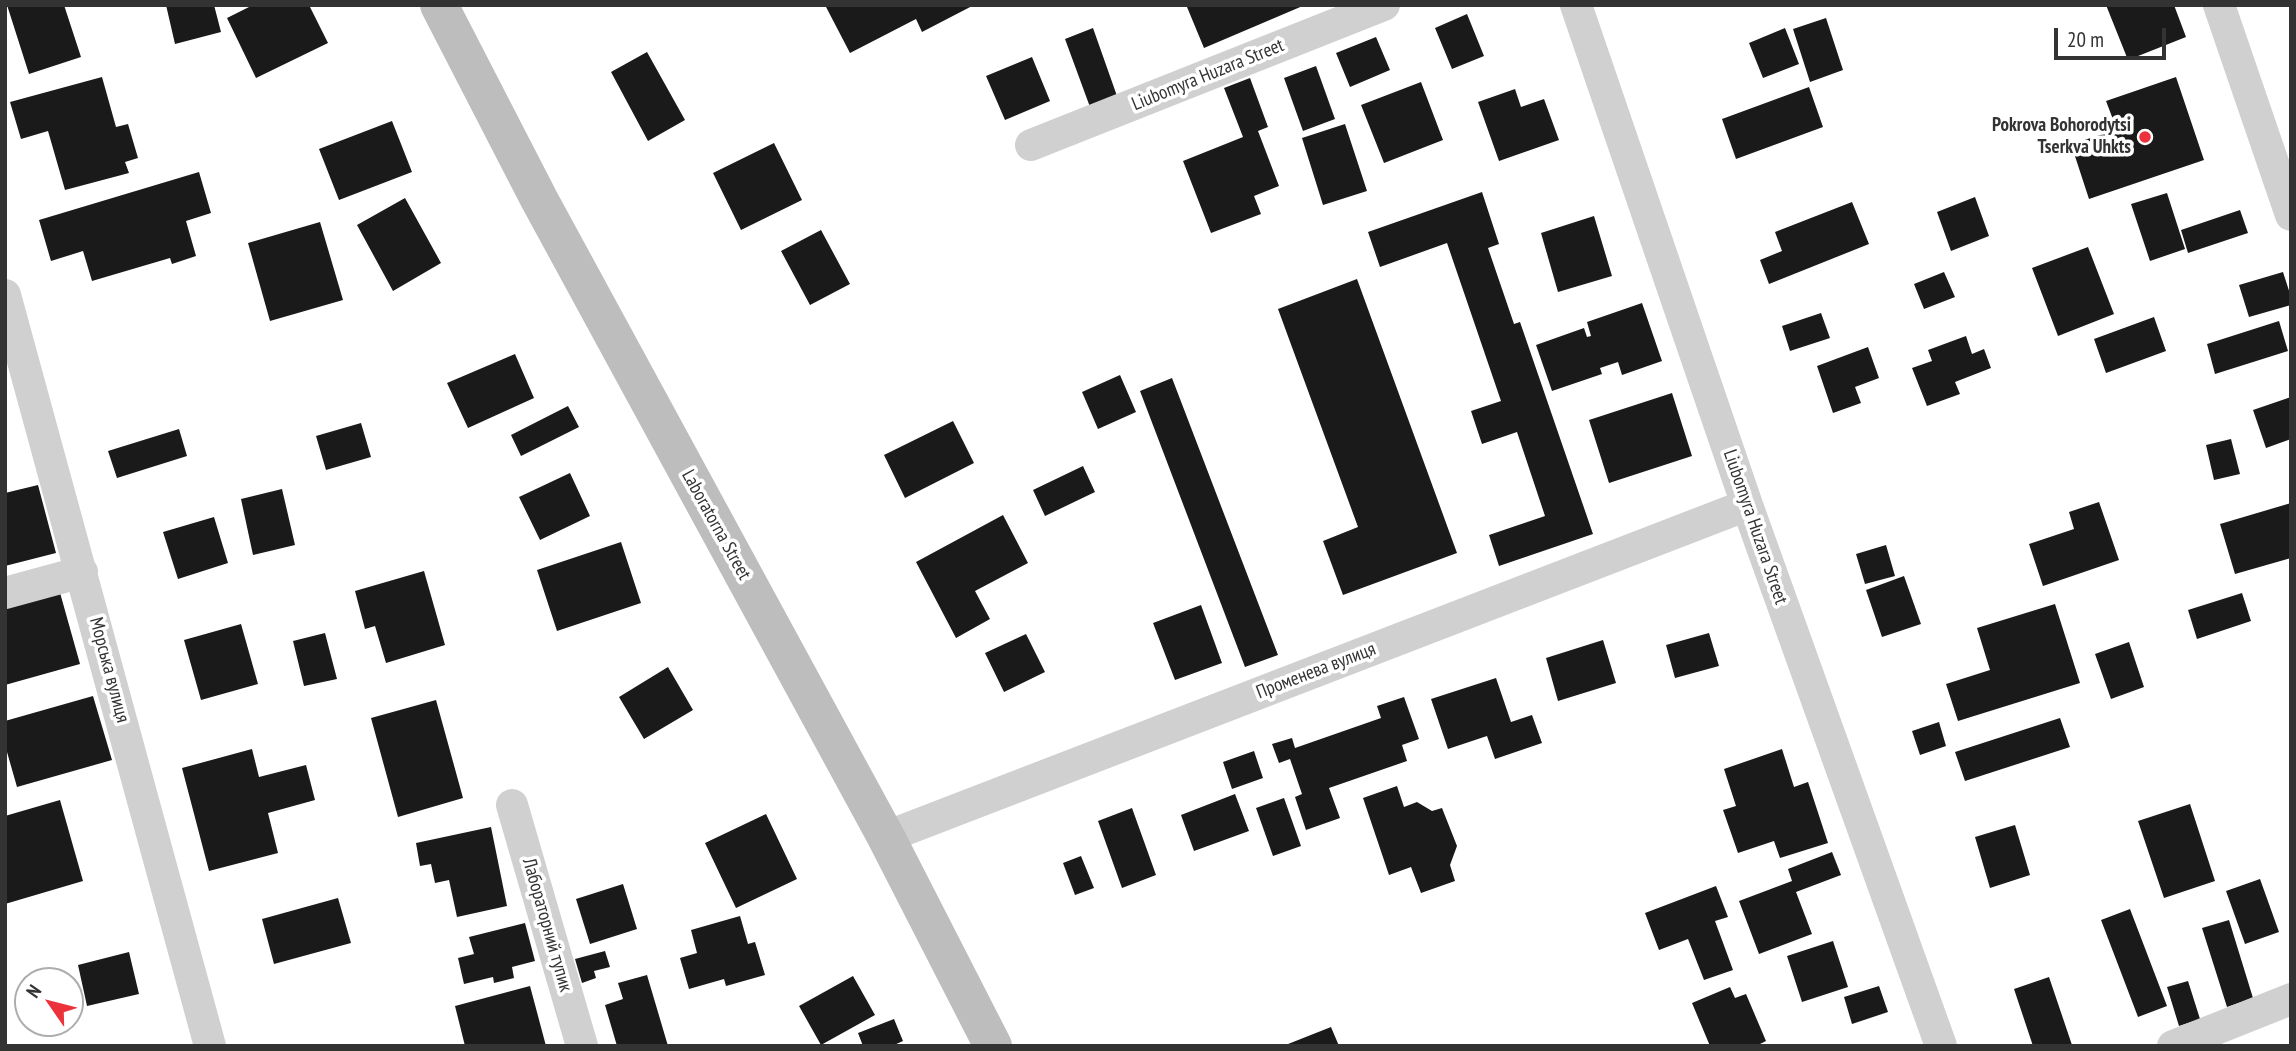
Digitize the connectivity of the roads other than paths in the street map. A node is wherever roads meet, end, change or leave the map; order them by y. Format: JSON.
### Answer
{"nodes":[{"id":1,"x":439,"y":5,"type":"edge"},
{"id":2,"x":1384,"y":5,"type":"edge"},
{"id":3,"x":1576,"y":5,"type":"edge"},
{"id":4,"x":2219,"y":5,"type":"edge"},
{"id":5,"x":1031,"y":145,"type":"dead end"},
{"id":6,"x":2291,"y":215,"type":"edge"},
{"id":7,"x":5,"y":295,"type":"edge"},
{"id":8,"x":1746,"y":505,"type":"junction"},
{"id":9,"x":82,"y":572,"type":"junction"},
{"id":10,"x":5,"y":593,"type":"edge"},
{"id":11,"x":512,"y":805,"type":"dead end"},
{"id":12,"x":886,"y":837,"type":"junction"},
{"id":13,"x":2291,"y":999,"type":"edge"},
{"id":14,"x":210,"y":1046,"type":"edge"},
{"id":15,"x":582,"y":1046,"type":"edge"},
{"id":16,"x":993,"y":1046,"type":"edge"},
{"id":17,"x":1941,"y":1046,"type":"edge"},
{"id":18,"x":2173,"y":1046,"type":"edge"}],
"edges":[{"from":1,"to":12,"type":"main road","name":"Laboratorna Street"},
{"from":2,"to":5,"type":"street","name":"Liubomyra Huzara Street"},
{"from":3,"to":8,"type":"street","name":"Liubomyra Huzara Street"},
{"from":4,"to":6,"type":"street"},
{"from":7,"to":9,"type":"street","name":"Морська вулиця"},
{"from":8,"to":12,"type":"street","name":"Променева вулиця"},
{"from":8,"to":17,"type":"street","name":"Liubomyra Huzara Street"},
{"from":9,"to":10,"type":"street"},
{"from":9,"to":14,"type":"street","name":"Морська вулиця"},
{"from":11,"to":15,"type":"street","name":"Лабораторний тупик"},
{"from":12,"to":16,"type":"main road","name":"Laboratorna Street"},
{"from":13,"to":18,"type":"street"}]}
